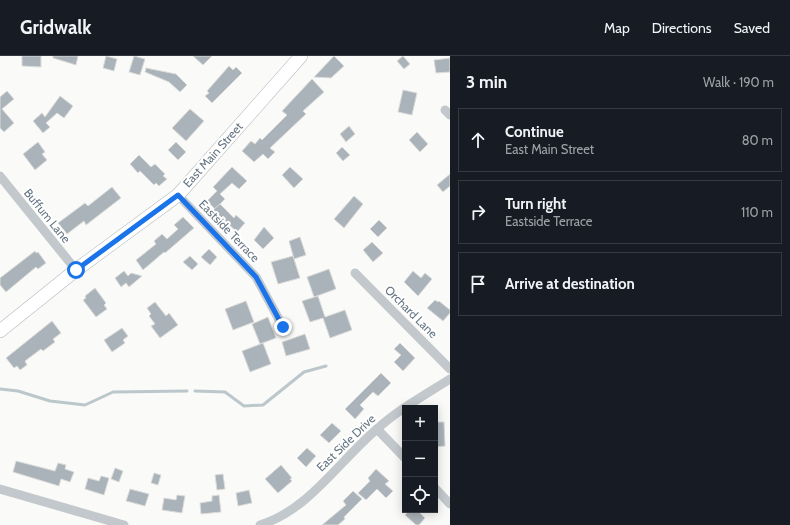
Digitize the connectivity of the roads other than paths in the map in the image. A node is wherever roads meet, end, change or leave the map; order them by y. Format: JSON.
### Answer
{"nodes":[{"id":1,"x":301,"y":56,"type":"edge"},
{"id":2,"x":0,"y":176,"type":"edge"},
{"id":3,"x":178,"y":195,"type":"junction"},
{"id":4,"x":76,"y":270,"type":"junction"},
{"id":5,"x":355,"y":273,"type":"dead end"},
{"id":6,"x":283,"y":327,"type":"dead end"},
{"id":7,"x":0,"y":331,"type":"edge"},
{"id":8,"x":450,"y":369,"type":"edge"},
{"id":9,"x":450,"y":379,"type":"edge"},
{"id":10,"x":377,"y":429,"type":"junction"},
{"id":11,"x":402,"y":455,"type":"edge"},
{"id":12,"x":0,"y":489,"type":"edge"},
{"id":13,"x":438,"y":491,"type":"edge"},
{"id":14,"x":450,"y":504,"type":"edge"},
{"id":15,"x":124,"y":525,"type":"edge"},
{"id":16,"x":260,"y":525,"type":"edge"}],
"edges":[{"from":1,"to":3,"type":"main road","name":"East Main Street"},
{"from":2,"to":4,"type":"street","name":"Buffum Lane"},
{"from":3,"to":4,"type":"main road","name":"East Main Street"},
{"from":3,"to":6,"type":"street","name":"Eastside Terrace"},
{"from":4,"to":7,"type":"main road","name":"East Main Street"},
{"from":5,"to":8,"type":"street","name":"Orchard Lane"},
{"from":9,"to":10,"type":"street","name":"East Side Drive"},
{"from":10,"to":11,"type":"street"},
{"from":10,"to":16,"type":"street","name":"East Side Drive"},
{"from":12,"to":15,"type":"street"},
{"from":13,"to":14,"type":"street"}]}
